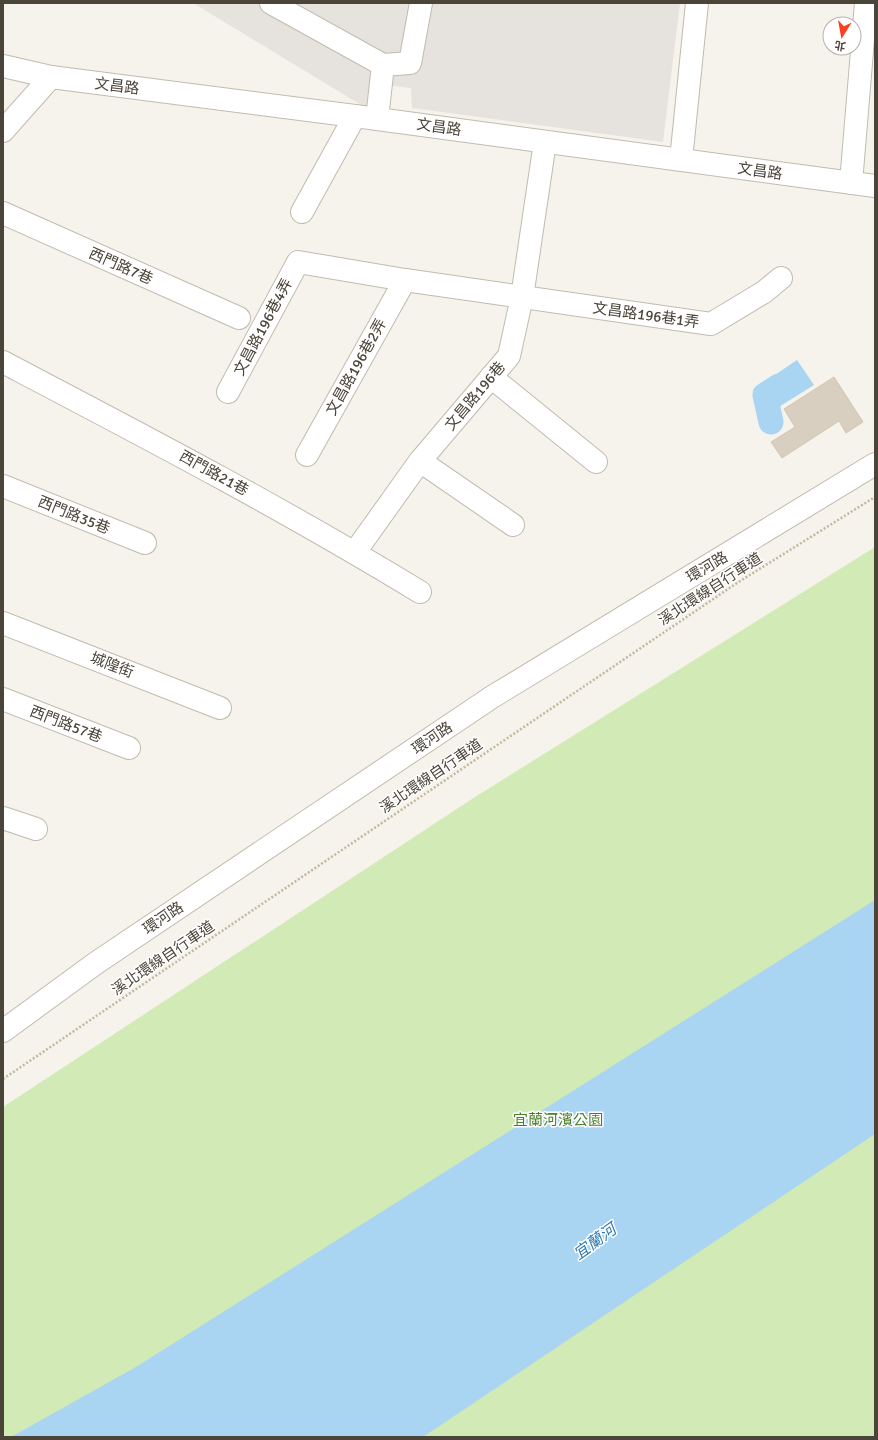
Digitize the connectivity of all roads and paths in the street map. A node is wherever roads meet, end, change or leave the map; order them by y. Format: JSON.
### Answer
{"nodes":[{"id":1,"x":271,"y":3,"type":"edge"},
{"id":2,"x":421,"y":3,"type":"edge"},
{"id":3,"x":697,"y":3,"type":"edge"},
{"id":4,"x":866,"y":3,"type":"edge"},
{"id":5,"x":384,"y":65,"type":"junction"},
{"id":6,"x":3,"y":66,"type":"edge"},
{"id":7,"x":51,"y":78,"type":"junction"},
{"id":8,"x":355,"y":116,"type":"junction"},
{"id":9,"x":377,"y":119,"type":"junction"},
{"id":10,"x":3,"y":130,"type":"edge"},
{"id":11,"x":545,"y":142,"type":"junction"},
{"id":12,"x":681,"y":160,"type":"junction"},
{"id":13,"x":851,"y":183,"type":"junction"},
{"id":14,"x":875,"y":186,"type":"edge"},
{"id":15,"x":302,"y":212,"type":"dead end"},
{"id":16,"x":3,"y":213,"type":"edge"},
{"id":17,"x":781,"y":278,"type":"dead end"},
{"id":18,"x":405,"y":280,"type":"junction"},
{"id":19,"x":522,"y":297,"type":"junction"},
{"id":20,"x":238,"y":318,"type":"dead end"},
{"id":21,"x":3,"y":362,"type":"edge"},
{"id":22,"x":491,"y":377,"type":"junction"},
{"id":23,"x":228,"y":392,"type":"dead end"},
{"id":24,"x":307,"y":454,"type":"dead end"},
{"id":25,"x":420,"y":461,"type":"junction"},
{"id":26,"x":596,"y":462,"type":"dead end"},
{"id":27,"x":875,"y":464,"type":"edge"},
{"id":28,"x":3,"y":486,"type":"edge"},
{"id":29,"x":875,"y":497,"type":"edge"},
{"id":30,"x":513,"y":525,"type":"dead end"},
{"id":31,"x":146,"y":544,"type":"dead end"},
{"id":32,"x":355,"y":552,"type":"junction"},
{"id":33,"x":420,"y":592,"type":"dead end"},
{"id":34,"x":3,"y":623,"type":"edge"},
{"id":35,"x":3,"y":699,"type":"edge"},
{"id":36,"x":220,"y":708,"type":"dead end"},
{"id":37,"x":129,"y":748,"type":"dead end"},
{"id":38,"x":3,"y":818,"type":"edge"},
{"id":39,"x":36,"y":829,"type":"dead end"},
{"id":40,"x":3,"y":1031,"type":"edge"},
{"id":41,"x":3,"y":1079,"type":"edge"}],
"edges":[{"from":1,"to":5,"type":"street"},
{"from":2,"to":5,"type":"street"},
{"from":3,"to":12,"type":"street"},
{"from":4,"to":13,"type":"street"},
{"from":5,"to":9,"type":"street"},
{"from":6,"to":7,"type":"street","name":"文昌路"},
{"from":7,"to":8,"type":"street","name":"文昌路"},
{"from":7,"to":10,"type":"street"},
{"from":8,"to":9,"type":"street","name":"文昌路"},
{"from":8,"to":15,"type":"street"},
{"from":9,"to":11,"type":"street","name":"文昌路"},
{"from":11,"to":12,"type":"street","name":"文昌路"},
{"from":11,"to":19,"type":"street","name":"文昌路196巷"},
{"from":12,"to":13,"type":"street","name":"文昌路"},
{"from":13,"to":14,"type":"street","name":"文昌路"},
{"from":16,"to":20,"type":"street","name":"西門路7巷"},
{"from":17,"to":19,"type":"street","name":"文昌路196巷1弄"},
{"from":18,"to":19,"type":"street"},
{"from":18,"to":23,"type":"street","name":"文昌路196巷4弄"},
{"from":18,"to":24,"type":"street","name":"文昌路196巷2弄"},
{"from":19,"to":22,"type":"street","name":"文昌路196巷"},
{"from":21,"to":32,"type":"street","name":"西門路21巷"},
{"from":22,"to":25,"type":"street","name":"文昌路196巷"},
{"from":22,"to":26,"type":"street"},
{"from":25,"to":30,"type":"street"},
{"from":25,"to":32,"type":"street","name":"文昌路196巷"},
{"from":27,"to":40,"type":"street","name":"環河路"},
{"from":28,"to":31,"type":"street","name":"西門路35巷"},
{"from":29,"to":41,"type":"path","name":"溪北環線自行車道"},
{"from":32,"to":33,"type":"street","name":"西門路21巷"},
{"from":34,"to":36,"type":"street","name":"城隍街"},
{"from":35,"to":37,"type":"street","name":"西門路57巷"},
{"from":38,"to":39,"type":"street"}]}
